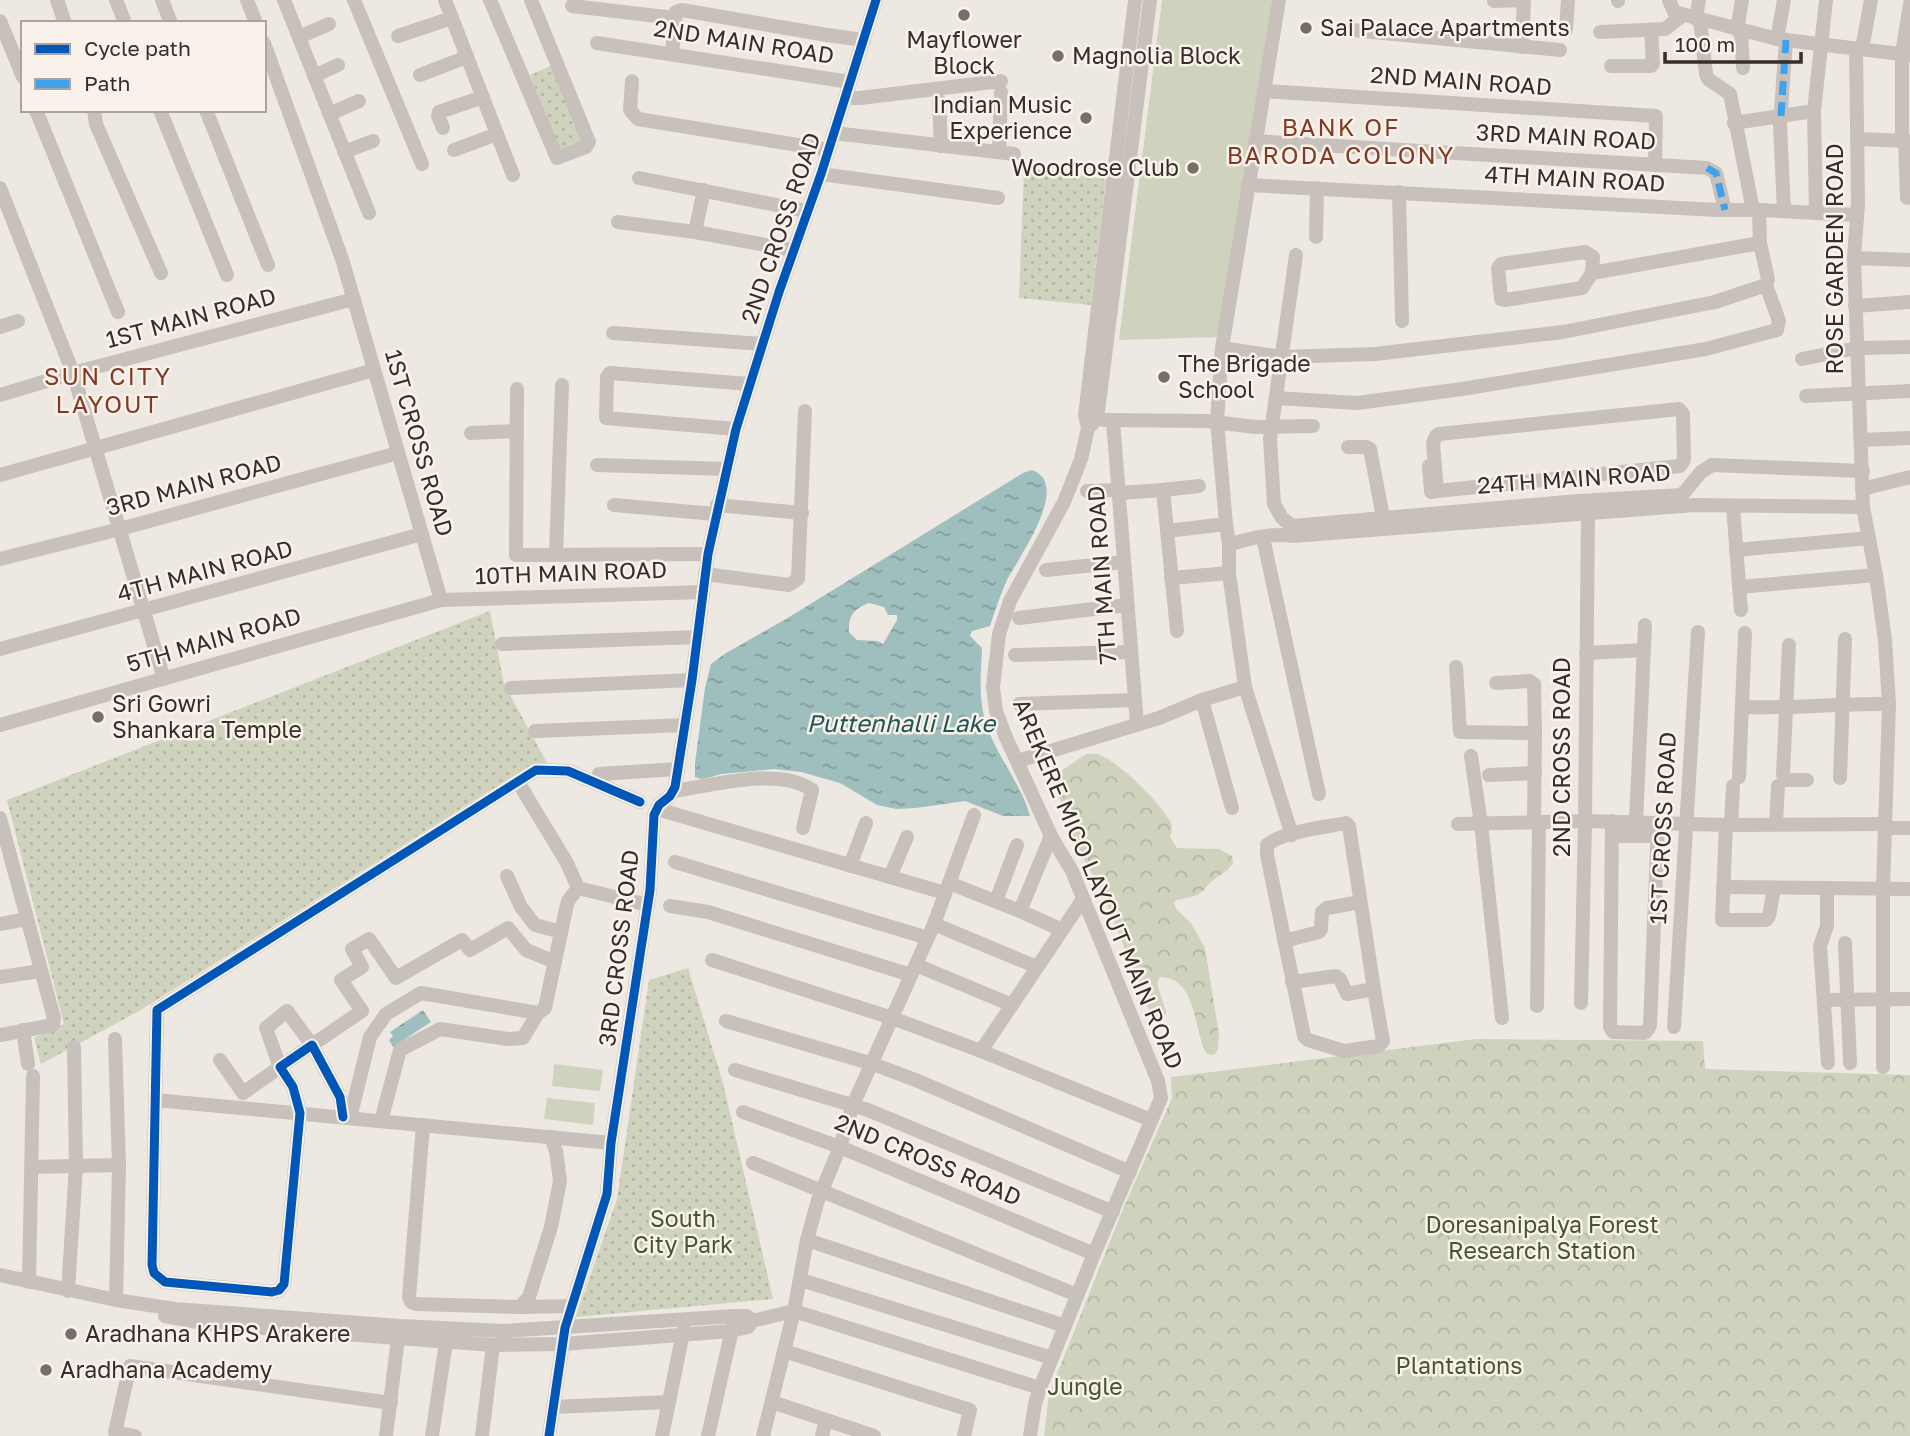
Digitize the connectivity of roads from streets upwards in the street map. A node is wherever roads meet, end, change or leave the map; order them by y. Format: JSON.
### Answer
{"nodes":[{"id":1,"x":57,"y":0,"type":"edge"},
{"id":2,"x":116,"y":0,"type":"edge"},
{"id":3,"x":162,"y":0,"type":"edge"},
{"id":4,"x":247,"y":0,"type":"edge"},
{"id":5,"x":354,"y":0,"type":"edge"},
{"id":6,"x":445,"y":0,"type":"edge"},
{"id":7,"x":490,"y":0,"type":"edge"},
{"id":8,"x":531,"y":0,"type":"edge"},
{"id":9,"x":876,"y":0,"type":"edge"},
{"id":10,"x":1135,"y":0,"type":"edge"},
{"id":11,"x":1150,"y":0,"type":"edge"},
{"id":12,"x":1279,"y":0,"type":"edge"},
{"id":13,"x":1524,"y":0,"type":"edge"},
{"id":14,"x":1568,"y":0,"type":"edge"},
{"id":15,"x":1669,"y":0,"type":"edge"},
{"id":16,"x":1699,"y":0,"type":"edge"},
{"id":17,"x":1742,"y":0,"type":"edge"},
{"id":18,"x":1784,"y":0,"type":"edge"},
{"id":19,"x":1826,"y":0,"type":"edge"},
{"id":20,"x":1871,"y":0,"type":"edge"},
{"id":21,"x":287,"y":1,"type":"edge"},
{"id":22,"x":1494,"y":1,"type":"edge"},
{"id":23,"x":1910,"y":4,"type":"edge"},
{"id":24,"x":572,"y":6,"type":"dead end"},
{"id":25,"x":676,"y":14,"type":"junction"},
{"id":26,"x":452,"y":18,"type":"junction"},
{"id":27,"x":1693,"y":18,"type":"junction"},
{"id":28,"x":0,"y":21,"type":"edge"},
{"id":29,"x":64,"y":21,"type":"edge"},
{"id":30,"x":124,"y":21,"type":"edge"},
{"id":31,"x":170,"y":21,"type":"edge"},
{"id":32,"x":255,"y":21,"type":"edge"},
{"id":33,"x":329,"y":24,"type":"dead end"},
{"id":34,"x":1342,"y":29,"type":"dead end"},
{"id":35,"x":1566,"y":30,"type":"dead end"},
{"id":36,"x":1651,"y":30,"type":"junction"},
{"id":37,"x":1739,"y":31,"type":"junction"},
{"id":38,"x":1601,"y":32,"type":"dead end"},
{"id":39,"x":398,"y":36,"type":"dead end"},
{"id":40,"x":299,"y":37,"type":"junction"},
{"id":41,"x":1782,"y":39,"type":"junction"},
{"id":42,"x":864,"y":40,"type":"junction"},
{"id":43,"x":597,"y":43,"type":"dead end"},
{"id":44,"x":1819,"y":44,"type":"junction"},
{"id":45,"x":1521,"y":47,"type":"junction"},
{"id":46,"x":1859,"y":48,"type":"junction"},
{"id":47,"x":266,"y":49,"type":"edge"},
{"id":48,"x":1560,"y":50,"type":"dead end"},
{"id":49,"x":672,"y":54,"type":"junction"},
{"id":50,"x":1906,"y":55,"type":"edge"},
{"id":51,"x":467,"y":57,"type":"junction"},
{"id":52,"x":338,"y":65,"type":"dead end"},
{"id":53,"x":1611,"y":66,"type":"dead end"},
{"id":54,"x":1743,"y":68,"type":"dead end"},
{"id":55,"x":21,"y":72,"type":"edge"},
{"id":56,"x":420,"y":75,"type":"dead end"},
{"id":57,"x":314,"y":76,"type":"junction"},
{"id":58,"x":632,"y":81,"type":"dead end"},
{"id":59,"x":850,"y":82,"type":"junction"},
{"id":60,"x":1264,"y":90,"type":"junction"},
{"id":61,"x":483,"y":97,"type":"junction"},
{"id":62,"x":845,"y":98,"type":"junction"},
{"id":63,"x":359,"y":101,"type":"dead end"},
{"id":64,"x":939,"y":101,"type":"dead end"},
{"id":65,"x":1814,"y":111,"type":"junction"},
{"id":66,"x":37,"y":112,"type":"edge"},
{"id":67,"x":94,"y":112,"type":"edge"},
{"id":68,"x":161,"y":112,"type":"edge"},
{"id":69,"x":207,"y":112,"type":"edge"},
{"id":70,"x":329,"y":114,"type":"junction"},
{"id":71,"x":1781,"y":116,"type":"junction"},
{"id":72,"x":1734,"y":123,"type":"junction"},
{"id":73,"x":443,"y":128,"type":"dead end"},
{"id":74,"x":834,"y":133,"type":"junction"},
{"id":75,"x":497,"y":134,"type":"junction"},
{"id":76,"x":1857,"y":139,"type":"junction"},
{"id":77,"x":373,"y":141,"type":"dead end"},
{"id":78,"x":1255,"y":141,"type":"junction"},
{"id":79,"x":1906,"y":141,"type":"edge"},
{"id":80,"x":941,"y":146,"type":"junction"},
{"id":81,"x":454,"y":150,"type":"dead end"},
{"id":82,"x":829,"y":150,"type":"junction"},
{"id":83,"x":344,"y":152,"type":"junction"},
{"id":84,"x":422,"y":164,"type":"dead end"},
{"id":85,"x":1655,"y":165,"type":"junction"},
{"id":86,"x":821,"y":174,"type":"junction"},
{"id":87,"x":513,"y":175,"type":"dead end"},
{"id":88,"x":639,"y":178,"type":"dead end"},
{"id":89,"x":1248,"y":185,"type":"junction"},
{"id":90,"x":0,"y":188,"type":"edge"},
{"id":91,"x":1317,"y":188,"type":"junction"},
{"id":92,"x":704,"y":190,"type":"junction"},
{"id":93,"x":1399,"y":192,"type":"junction"},
{"id":94,"x":998,"y":198,"type":"dead end"},
{"id":95,"x":1906,"y":198,"type":"dead end"},
{"id":96,"x":1725,"y":210,"type":"junction"},
{"id":97,"x":1756,"y":210,"type":"junction"},
{"id":98,"x":807,"y":211,"type":"junction"},
{"id":99,"x":1784,"y":211,"type":"junction"},
{"id":100,"x":369,"y":213,"type":"dead end"},
{"id":101,"x":1816,"y":213,"type":"junction"},
{"id":102,"x":1857,"y":215,"type":"junction"},
{"id":103,"x":618,"y":222,"type":"dead end"},
{"id":104,"x":695,"y":232,"type":"junction"},
{"id":105,"x":1316,"y":237,"type":"dead end"},
{"id":106,"x":1760,"y":243,"type":"junction"},
{"id":107,"x":793,"y":250,"type":"junction"},
{"id":108,"x":1296,"y":256,"type":"dead end"},
{"id":109,"x":1854,"y":258,"type":"junction"},
{"id":110,"x":1910,"y":260,"type":"edge"},
{"id":111,"x":268,"y":265,"type":"dead end"},
{"id":112,"x":1592,"y":273,"type":"junction"},
{"id":113,"x":161,"y":274,"type":"dead end"},
{"id":114,"x":227,"y":275,"type":"dead end"},
{"id":115,"x":1766,"y":285,"type":"junction"},
{"id":116,"x":354,"y":299,"type":"junction"},
{"id":117,"x":1910,"y":302,"type":"edge"},
{"id":118,"x":1856,"y":306,"type":"junction"},
{"id":119,"x":118,"y":312,"type":"dead end"},
{"id":120,"x":18,"y":321,"type":"dead end"},
{"id":121,"x":1402,"y":321,"type":"dead end"},
{"id":122,"x":0,"y":327,"type":"edge"},
{"id":123,"x":614,"y":333,"type":"dead end"},
{"id":124,"x":762,"y":344,"type":"junction"},
{"id":125,"x":1910,"y":347,"type":"edge"},
{"id":126,"x":1222,"y":348,"type":"junction"},
{"id":127,"x":1857,"y":348,"type":"junction"},
{"id":128,"x":1282,"y":357,"type":"junction"},
{"id":129,"x":1802,"y":359,"type":"dead end"},
{"id":130,"x":374,"y":370,"type":"junction"},
{"id":131,"x":73,"y":373,"type":"junction"},
{"id":132,"x":749,"y":384,"type":"junction"},
{"id":133,"x":562,"y":385,"type":"dead end"},
{"id":134,"x":517,"y":389,"type":"dead end"},
{"id":135,"x":1910,"y":391,"type":"edge"},
{"id":136,"x":1859,"y":394,"type":"junction"},
{"id":137,"x":0,"y":395,"type":"edge"},
{"id":138,"x":1806,"y":396,"type":"dead end"},
{"id":139,"x":1276,"y":398,"type":"junction"},
{"id":140,"x":805,"y":411,"type":"dead end"},
{"id":141,"x":1113,"y":421,"type":"junction"},
{"id":142,"x":1217,"y":421,"type":"junction"},
{"id":143,"x":1090,"y":422,"type":"junction"},
{"id":144,"x":1272,"y":426,"type":"junction"},
{"id":145,"x":1312,"y":426,"type":"dead end"},
{"id":146,"x":736,"y":429,"type":"junction"},
{"id":147,"x":517,"y":431,"type":"junction"},
{"id":148,"x":471,"y":433,"type":"dead end"},
{"id":149,"x":1910,"y":438,"type":"edge"},
{"id":150,"x":1862,"y":440,"type":"junction"},
{"id":151,"x":1348,"y":447,"type":"dead end"},
{"id":152,"x":95,"y":448,"type":"junction"},
{"id":153,"x":398,"y":453,"type":"junction"},
{"id":154,"x":597,"y":465,"type":"dead end"},
{"id":155,"x":1429,"y":466,"type":"dead end"},
{"id":156,"x":726,"y":469,"type":"junction"},
{"id":157,"x":1863,"y":471,"type":"junction"},
{"id":158,"x":0,"y":475,"type":"edge"},
{"id":159,"x":1560,"y":479,"type":"junction"},
{"id":160,"x":1910,"y":481,"type":"edge"},
{"id":161,"x":1199,"y":486,"type":"dead end"},
{"id":162,"x":1862,"y":489,"type":"junction"},
{"id":163,"x":1163,"y":490,"type":"junction"},
{"id":164,"x":1087,"y":491,"type":"dead end"},
{"id":165,"x":1437,"y":491,"type":"junction"},
{"id":166,"x":1119,"y":492,"type":"junction"},
{"id":167,"x":1561,"y":502,"type":"junction"},
{"id":168,"x":614,"y":505,"type":"dead end"},
{"id":169,"x":1733,"y":506,"type":"junction"},
{"id":170,"x":1863,"y":507,"type":"junction"},
{"id":171,"x":716,"y":509,"type":"junction"},
{"id":172,"x":1588,"y":512,"type":"junction"},
{"id":173,"x":802,"y":513,"type":"junction"},
{"id":174,"x":1382,"y":517,"type":"junction"},
{"id":175,"x":1226,"y":524,"type":"junction"},
{"id":176,"x":120,"y":529,"type":"junction"},
{"id":177,"x":1167,"y":531,"type":"junction"},
{"id":178,"x":1290,"y":532,"type":"junction"},
{"id":179,"x":422,"y":534,"type":"junction"},
{"id":180,"x":1263,"y":538,"type":"junction"},
{"id":181,"x":1869,"y":538,"type":"junction"},
{"id":182,"x":1229,"y":545,"type":"junction"},
{"id":183,"x":1736,"y":550,"type":"junction"},
{"id":184,"x":556,"y":554,"type":"junction"},
{"id":185,"x":708,"y":554,"type":"junction"},
{"id":186,"x":0,"y":559,"type":"edge"},
{"id":187,"x":1124,"y":562,"type":"junction"},
{"id":188,"x":1046,"y":570,"type":"dead end"},
{"id":189,"x":1229,"y":573,"type":"junction"},
{"id":190,"x":705,"y":575,"type":"junction"},
{"id":191,"x":1876,"y":575,"type":"junction"},
{"id":192,"x":1171,"y":578,"type":"junction"},
{"id":193,"x":1739,"y":587,"type":"junction"},
{"id":194,"x":703,"y":593,"type":"junction"},
{"id":195,"x":441,"y":600,"type":"junction"},
{"id":196,"x":1127,"y":605,"type":"junction"},
{"id":197,"x":1741,"y":610,"type":"dead end"},
{"id":198,"x":144,"y":611,"type":"junction"},
{"id":199,"x":1019,"y":618,"type":"dead end"},
{"id":200,"x":1645,"y":625,"type":"dead end"},
{"id":201,"x":1177,"y":631,"type":"dead end"},
{"id":202,"x":1698,"y":632,"type":"dead end"},
{"id":203,"x":1745,"y":634,"type":"dead end"},
{"id":204,"x":697,"y":637,"type":"junction"},
{"id":205,"x":1844,"y":639,"type":"dead end"},
{"id":206,"x":502,"y":644,"type":"dead end"},
{"id":207,"x":1789,"y":645,"type":"dead end"},
{"id":208,"x":0,"y":649,"type":"edge"},
{"id":209,"x":1644,"y":650,"type":"junction"},
{"id":210,"x":1130,"y":652,"type":"junction"},
{"id":211,"x":1586,"y":653,"type":"junction"},
{"id":212,"x":1015,"y":656,"type":"dead end"},
{"id":213,"x":1456,"y":667,"type":"dead end"},
{"id":214,"x":164,"y":679,"type":"junction"},
{"id":215,"x":692,"y":680,"type":"junction"},
{"id":216,"x":1496,"y":683,"type":"dead end"},
{"id":217,"x":1245,"y":687,"type":"junction"},
{"id":218,"x":511,"y":688,"type":"dead end"},
{"id":219,"x":1134,"y":700,"type":"junction"},
{"id":220,"x":1202,"y":700,"type":"junction"},
{"id":221,"x":1843,"y":703,"type":"junction"},
{"id":222,"x":1019,"y":704,"type":"dead end"},
{"id":223,"x":1889,"y":704,"type":"junction"},
{"id":224,"x":1742,"y":707,"type":"junction"},
{"id":225,"x":1787,"y":709,"type":"junction"},
{"id":226,"x":1137,"y":724,"type":"junction"},
{"id":227,"x":0,"y":725,"type":"edge"},
{"id":228,"x":685,"y":725,"type":"junction"},
{"id":229,"x":535,"y":731,"type":"dead end"},
{"id":230,"x":1535,"y":733,"type":"junction"},
{"id":231,"x":1471,"y":756,"type":"dead end"},
{"id":232,"x":1018,"y":761,"type":"junction"},
{"id":233,"x":678,"y":769,"type":"junction"},
{"id":234,"x":599,"y":774,"type":"dead end"},
{"id":235,"x":1535,"y":774,"type":"junction"},
{"id":236,"x":1489,"y":775,"type":"dead end"},
{"id":237,"x":1840,"y":778,"type":"dead end"},
{"id":238,"x":1808,"y":780,"type":"dead end"},
{"id":239,"x":518,"y":782,"type":"junction"},
{"id":240,"x":1778,"y":786,"type":"dead end"},
{"id":241,"x":674,"y":791,"type":"junction"},
{"id":242,"x":1319,"y":794,"type":"dead end"},
{"id":243,"x":640,"y":802,"type":"dead end"},
{"id":244,"x":657,"y":808,"type":"junction"},
{"id":245,"x":1232,"y":808,"type":"dead end"},
{"id":246,"x":974,"y":815,"type":"dead end"},
{"id":247,"x":0,"y":818,"type":"edge"},
{"id":248,"x":1586,"y":821,"type":"junction"},
{"id":249,"x":1537,"y":822,"type":"junction"},
{"id":250,"x":1636,"y":822,"type":"junction"},
{"id":251,"x":866,"y":823,"type":"dead end"},
{"id":252,"x":1685,"y":823,"type":"junction"},
{"id":253,"x":1458,"y":824,"type":"dead end"},
{"id":254,"x":1481,"y":824,"type":"junction"},
{"id":255,"x":1776,"y":824,"type":"junction"},
{"id":256,"x":1728,"y":825,"type":"junction"},
{"id":257,"x":1884,"y":826,"type":"junction"},
{"id":258,"x":803,"y":828,"type":"dead end"},
{"id":259,"x":1612,"y":828,"type":"junction"},
{"id":260,"x":1910,"y":828,"type":"edge"},
{"id":261,"x":1657,"y":829,"type":"junction"},
{"id":262,"x":1292,"y":835,"type":"junction"},
{"id":263,"x":907,"y":836,"type":"dead end"},
{"id":264,"x":1051,"y":836,"type":"junction"},
{"id":265,"x":1017,"y":845,"type":"dead end"},
{"id":266,"x":675,"y":862,"type":"dead end"},
{"id":267,"x":850,"y":866,"type":"junction"},
{"id":268,"x":7,"y":869,"type":"edge"},
{"id":269,"x":507,"y":876,"type":"dead end"},
{"id":270,"x":890,"y":877,"type":"junction"},
{"id":271,"x":1723,"y":887,"type":"junction"},
{"id":272,"x":578,"y":888,"type":"junction"},
{"id":273,"x":947,"y":888,"type":"junction"},
{"id":274,"x":1774,"y":888,"type":"junction"},
{"id":275,"x":1827,"y":889,"type":"junction"},
{"id":276,"x":1883,"y":889,"type":"junction"},
{"id":277,"x":1910,"y":889,"type":"edge"},
{"id":278,"x":1083,"y":899,"type":"junction"},
{"id":279,"x":996,"y":901,"type":"junction"},
{"id":280,"x":1360,"y":902,"type":"junction"},
{"id":281,"x":648,"y":905,"type":"junction"},
{"id":282,"x":670,"y":906,"type":"dead end"},
{"id":283,"x":1020,"y":911,"type":"junction"},
{"id":284,"x":27,"y":919,"type":"junction"},
{"id":285,"x":0,"y":923,"type":"edge"},
{"id":286,"x":1062,"y":930,"type":"junction"},
{"id":287,"x":931,"y":931,"type":"junction"},
{"id":288,"x":561,"y":932,"type":"junction"},
{"id":289,"x":1284,"y":941,"type":"junction"},
{"id":290,"x":1844,"y":943,"type":"dead end"},
{"id":291,"x":712,"y":960,"type":"dead end"},
{"id":292,"x":555,"y":961,"type":"junction"},
{"id":293,"x":1037,"y":967,"type":"junction"},
{"id":294,"x":914,"y":970,"type":"junction"},
{"id":295,"x":40,"y":971,"type":"junction"},
{"id":296,"x":0,"y":977,"type":"edge"},
{"id":297,"x":1292,"y":982,"type":"junction"},
{"id":298,"x":1374,"y":989,"type":"junction"},
{"id":299,"x":1883,"y":999,"type":"junction"},
{"id":300,"x":1910,"y":999,"type":"edge"},
{"id":301,"x":1824,"y":1000,"type":"junction"},
{"id":302,"x":1847,"y":1000,"type":"junction"},
{"id":303,"x":1581,"y":1003,"type":"dead end"},
{"id":304,"x":1012,"y":1005,"type":"junction"},
{"id":305,"x":1536,"y":1006,"type":"dead end"},
{"id":306,"x":538,"y":1013,"type":"junction"},
{"id":307,"x":892,"y":1018,"type":"junction"},
{"id":308,"x":1502,"y":1018,"type":"dead end"},
{"id":309,"x":726,"y":1021,"type":"dead end"},
{"id":310,"x":1674,"y":1027,"type":"dead end"},
{"id":311,"x":23,"y":1030,"type":"junction"},
{"id":312,"x":0,"y":1035,"type":"edge"},
{"id":313,"x":115,"y":1039,"type":"dead end"},
{"id":314,"x":312,"y":1045,"type":"junction"},
{"id":315,"x":74,"y":1047,"type":"dead end"},
{"id":316,"x":981,"y":1051,"type":"junction"},
{"id":317,"x":220,"y":1060,"type":"dead end"},
{"id":318,"x":1828,"y":1063,"type":"dead end"},
{"id":319,"x":1850,"y":1063,"type":"dead end"},
{"id":320,"x":873,"y":1064,"type":"junction"},
{"id":321,"x":280,"y":1067,"type":"junction"},
{"id":322,"x":1883,"y":1067,"type":"dead end"},
{"id":323,"x":735,"y":1070,"type":"dead end"},
{"id":324,"x":155,"y":1100,"type":"junction"},
{"id":325,"x":853,"y":1105,"type":"junction"},
{"id":326,"x":743,"y":1112,"type":"dead end"},
{"id":327,"x":300,"y":1113,"type":"junction"},
{"id":328,"x":346,"y":1117,"type":"junction"},
{"id":329,"x":1151,"y":1120,"type":"junction"},
{"id":330,"x":382,"y":1121,"type":"junction"},
{"id":331,"x":423,"y":1125,"type":"junction"},
{"id":332,"x":551,"y":1137,"type":"junction"},
{"id":333,"x":611,"y":1143,"type":"junction"},
{"id":334,"x":840,"y":1147,"type":"junction"},
{"id":335,"x":753,"y":1163,"type":"dead end"},
{"id":336,"x":119,"y":1165,"type":"junction"},
{"id":337,"x":76,"y":1166,"type":"junction"},
{"id":338,"x":32,"y":1167,"type":"junction"},
{"id":339,"x":1130,"y":1172,"type":"junction"},
{"id":340,"x":822,"y":1190,"type":"junction"},
{"id":341,"x":1113,"y":1212,"type":"junction"},
{"id":342,"x":807,"y":1240,"type":"junction"},
{"id":343,"x":1094,"y":1254,"type":"junction"},
{"id":344,"x":0,"y":1275,"type":"edge"},
{"id":345,"x":801,"y":1280,"type":"junction"},
{"id":346,"x":29,"y":1282,"type":"junction"},
{"id":347,"x":68,"y":1291,"type":"junction"},
{"id":348,"x":1077,"y":1295,"type":"junction"},
{"id":349,"x":121,"y":1301,"type":"junction"},
{"id":350,"x":572,"y":1306,"type":"junction"},
{"id":351,"x":520,"y":1307,"type":"junction"},
{"id":352,"x":794,"y":1311,"type":"junction"},
{"id":353,"x":733,"y":1324,"type":"junction"},
{"id":354,"x":1065,"y":1326,"type":"junction"},
{"id":355,"x":684,"y":1327,"type":"junction"},
{"id":356,"x":565,"y":1328,"type":"junction"},
{"id":357,"x":399,"y":1332,"type":"junction"},
{"id":358,"x":446,"y":1342,"type":"junction"},
{"id":359,"x":563,"y":1344,"type":"junction"},
{"id":360,"x":493,"y":1345,"type":"junction"},
{"id":361,"x":784,"y":1351,"type":"junction"},
{"id":362,"x":1052,"y":1358,"type":"junction"},
{"id":363,"x":1040,"y":1388,"type":"junction"},
{"id":364,"x":669,"y":1402,"type":"junction"},
{"id":365,"x":772,"y":1402,"type":"junction"},
{"id":366,"x":391,"y":1403,"type":"junction"},
{"id":367,"x":553,"y":1407,"type":"junction"},
{"id":368,"x":826,"y":1420,"type":"junction"},
{"id":369,"x":135,"y":1436,"type":"edge"},
{"id":370,"x":386,"y":1436,"type":"edge"},
{"id":371,"x":432,"y":1436,"type":"edge"},
{"id":372,"x":482,"y":1436,"type":"edge"},
{"id":373,"x":549,"y":1436,"type":"edge"},
{"id":374,"x":662,"y":1436,"type":"edge"},
{"id":375,"x":708,"y":1436,"type":"edge"},
{"id":376,"x":763,"y":1436,"type":"edge"},
{"id":377,"x":822,"y":1436,"type":"edge"},
{"id":378,"x":874,"y":1436,"type":"edge"},
{"id":379,"x":964,"y":1436,"type":"edge"},
{"id":380,"x":1030,"y":1436,"type":"edge"}],
"edges":[{"from":1,"to":29,"type":"street"},
{"from":2,"to":30,"type":"street"},
{"from":3,"to":31,"type":"street"},
{"from":4,"to":32,"type":"street"},
{"from":5,"to":84,"type":"street"},
{"from":6,"to":26,"type":"street"},
{"from":7,"to":8,"type":"street"},
{"from":9,"to":42,"type":"street","name":"2ND CROSS ROAD"},
{"from":10,"to":143,"type":"street"},
{"from":11,"to":143,"type":"street"},
{"from":12,"to":60,"type":"street"},
{"from":13,"to":22,"type":"street"},
{"from":13,"to":45,"type":"street"},
{"from":14,"to":35,"type":"street"},
{"from":15,"to":27,"type":"street"},
{"from":16,"to":27,"type":"street"},
{"from":17,"to":37,"type":"street"},
{"from":18,"to":41,"type":"street"},
{"from":19,"to":44,"type":"street"},
{"from":20,"to":46,"type":"street","name":"ROSE GARDEN ROAD"},
{"from":21,"to":40,"type":"street"},
{"from":23,"to":50,"type":"street"},
{"from":24,"to":25,"type":"street"},
{"from":25,"to":42,"type":"street"},
{"from":25,"to":49,"type":"street"},
{"from":26,"to":39,"type":"street"},
{"from":26,"to":51,"type":"street"},
{"from":27,"to":36,"type":"street"},
{"from":27,"to":37,"type":"street"},
{"from":27,"to":72,"type":"street"},
{"from":28,"to":55,"type":"street"},
{"from":33,"to":40,"type":"street"},
{"from":34,"to":45,"type":"street"},
{"from":36,"to":38,"type":"street"},
{"from":36,"to":53,"type":"street"},
{"from":37,"to":41,"type":"street"},
{"from":37,"to":54,"type":"street"},
{"from":40,"to":57,"type":"street"},
{"from":41,"to":44,"type":"street"},
{"from":41,"to":71,"type":"street"},
{"from":42,"to":59,"type":"street","name":"2ND CROSS ROAD"},
{"from":43,"to":49,"type":"street","name":"2ND MAIN ROAD"},
{"from":44,"to":46,"type":"street"},
{"from":44,"to":65,"type":"street"},
{"from":45,"to":48,"type":"street"},
{"from":46,"to":50,"type":"street"},
{"from":46,"to":76,"type":"street","name":"ROSE GARDEN ROAD"},
{"from":47,"to":116,"type":"street"},
{"from":49,"to":59,"type":"street","name":"2ND MAIN ROAD"},
{"from":50,"to":79,"type":"street"},
{"from":51,"to":56,"type":"street"},
{"from":51,"to":61,"type":"street"},
{"from":52,"to":57,"type":"street"},
{"from":57,"to":70,"type":"street"},
{"from":58,"to":82,"type":"street"},
{"from":59,"to":62,"type":"street","name":"2ND CROSS ROAD"},
{"from":60,"to":78,"type":"street"},
{"from":60,"to":85,"type":"street","name":"2ND MAIN ROAD"},
{"from":61,"to":73,"type":"street"},
{"from":61,"to":75,"type":"street"},
{"from":62,"to":74,"type":"street","name":"2ND CROSS ROAD"},
{"from":62,"to":80,"type":"street"},
{"from":63,"to":70,"type":"street"},
{"from":64,"to":80,"type":"street"},
{"from":65,"to":71,"type":"street"},
{"from":65,"to":101,"type":"street"},
{"from":66,"to":119,"type":"street"},
{"from":67,"to":113,"type":"street"},
{"from":68,"to":114,"type":"street"},
{"from":69,"to":111,"type":"street"},
{"from":70,"to":83,"type":"street"},
{"from":71,"to":72,"type":"street"},
{"from":71,"to":99,"type":"street"},
{"from":72,"to":97,"type":"street"},
{"from":74,"to":80,"type":"street"},
{"from":74,"to":82,"type":"street","name":"2ND CROSS ROAD"},
{"from":75,"to":81,"type":"street"},
{"from":75,"to":87,"type":"street"},
{"from":76,"to":79,"type":"street"},
{"from":76,"to":102,"type":"street","name":"ROSE GARDEN ROAD"},
{"from":77,"to":83,"type":"street"},
{"from":78,"to":85,"type":"street","name":"3RD MAIN ROAD"},
{"from":78,"to":89,"type":"street"},
{"from":79,"to":95,"type":"street"},
{"from":82,"to":86,"type":"street","name":"2ND CROSS ROAD"},
{"from":83,"to":100,"type":"street"},
{"from":85,"to":96,"type":"street","name":"3RD MAIN ROAD"},
{"from":86,"to":94,"type":"street","name":"2ND CROSS ROAD"},
{"from":86,"to":98,"type":"street","name":"2ND CROSS ROAD"},
{"from":88,"to":92,"type":"street"},
{"from":89,"to":91,"type":"street","name":"4TH MAIN ROAD"},
{"from":89,"to":126,"type":"street"},
{"from":90,"to":131,"type":"street"},
{"from":91,"to":93,"type":"street","name":"4TH MAIN ROAD"},
{"from":91,"to":105,"type":"street"},
{"from":92,"to":98,"type":"street"},
{"from":92,"to":104,"type":"street"},
{"from":93,"to":96,"type":"street","name":"4TH MAIN ROAD"},
{"from":93,"to":121,"type":"street"},
{"from":96,"to":97,"type":"street","name":"4TH MAIN ROAD"},
{"from":97,"to":99,"type":"street","name":"4TH MAIN ROAD"},
{"from":97,"to":106,"type":"street"},
{"from":98,"to":107,"type":"street","name":"2ND CROSS ROAD"},
{"from":99,"to":101,"type":"street","name":"4TH MAIN ROAD"},
{"from":101,"to":102,"type":"street","name":"4TH MAIN ROAD"},
{"from":102,"to":109,"type":"street","name":"ROSE GARDEN ROAD"},
{"from":103,"to":104,"type":"street"},
{"from":104,"to":107,"type":"street"},
{"from":106,"to":112,"type":"street"},
{"from":106,"to":115,"type":"street"},
{"from":107,"to":124,"type":"street","name":"2ND CROSS ROAD"},
{"from":108,"to":128,"type":"street"},
{"from":109,"to":110,"type":"street"},
{"from":109,"to":118,"type":"street","name":"ROSE GARDEN ROAD"},
{"from":112,"to":112,"type":"street"},
{"from":115,"to":128,"type":"street"},
{"from":115,"to":139,"type":"street"},
{"from":116,"to":130,"type":"street","name":"1ST CROSS ROAD"},
{"from":116,"to":131,"type":"street","name":"1ST MAIN ROAD"},
{"from":117,"to":118,"type":"street"},
{"from":118,"to":127,"type":"street","name":"ROSE GARDEN ROAD"},
{"from":120,"to":122,"type":"street"},
{"from":123,"to":124,"type":"street"},
{"from":124,"to":132,"type":"street","name":"2ND CROSS ROAD"},
{"from":125,"to":127,"type":"street"},
{"from":126,"to":128,"type":"street"},
{"from":126,"to":142,"type":"street"},
{"from":127,"to":129,"type":"street"},
{"from":127,"to":136,"type":"street","name":"ROSE GARDEN ROAD"},
{"from":128,"to":139,"type":"street"},
{"from":130,"to":152,"type":"street"},
{"from":130,"to":153,"type":"street","name":"1ST CROSS ROAD"},
{"from":131,"to":137,"type":"street","name":"1ST MAIN ROAD"},
{"from":131,"to":152,"type":"street"},
{"from":132,"to":146,"type":"street","name":"2ND CROSS ROAD"},
{"from":132,"to":146,"type":"street"},
{"from":133,"to":184,"type":"street"},
{"from":134,"to":147,"type":"street"},
{"from":135,"to":136,"type":"street"},
{"from":136,"to":138,"type":"street"},
{"from":136,"to":150,"type":"street","name":"ROSE GARDEN ROAD"},
{"from":139,"to":144,"type":"street"},
{"from":140,"to":173,"type":"street"},
{"from":141,"to":142,"type":"street"},
{"from":141,"to":143,"type":"street"},
{"from":141,"to":166,"type":"street","name":"7TH MAIN ROAD"},
{"from":142,"to":144,"type":"street"},
{"from":142,"to":175,"type":"street"},
{"from":143,"to":232,"type":"street","name":"AREKERE MICO LAYOUT MAIN ROAD"},
{"from":144,"to":145,"type":"street"},
{"from":144,"to":178,"type":"street"},
{"from":146,"to":156,"type":"street","name":"2ND CROSS ROAD"},
{"from":147,"to":148,"type":"street"},
{"from":147,"to":184,"type":"street"},
{"from":149,"to":150,"type":"street"},
{"from":150,"to":157,"type":"street","name":"ROSE GARDEN ROAD"},
{"from":151,"to":174,"type":"street"},
{"from":152,"to":158,"type":"street"},
{"from":152,"to":176,"type":"street"},
{"from":153,"to":176,"type":"street","name":"3RD MAIN ROAD"},
{"from":153,"to":179,"type":"street","name":"1ST CROSS ROAD"},
{"from":154,"to":156,"type":"street"},
{"from":155,"to":165,"type":"street"},
{"from":156,"to":171,"type":"street"},
{"from":157,"to":162,"type":"street"},
{"from":157,"to":167,"type":"street","name":"24TH MAIN ROAD"},
{"from":159,"to":165,"type":"street"},
{"from":159,"to":165,"type":"street"},
{"from":159,"to":167,"type":"street"},
{"from":160,"to":162,"type":"street"},
{"from":161,"to":163,"type":"street"},
{"from":162,"to":170,"type":"street"},
{"from":163,"to":166,"type":"street"},
{"from":163,"to":177,"type":"street"},
{"from":164,"to":166,"type":"street"},
{"from":166,"to":187,"type":"street","name":"7TH MAIN ROAD"},
{"from":167,"to":174,"type":"street","name":"24TH MAIN ROAD"},
{"from":168,"to":171,"type":"street"},
{"from":169,"to":170,"type":"street","name":"24TH MAIN ROAD"},
{"from":169,"to":172,"type":"street","name":"24TH MAIN ROAD"},
{"from":169,"to":183,"type":"street"},
{"from":170,"to":181,"type":"street"},
{"from":171,"to":173,"type":"street"},
{"from":171,"to":185,"type":"street"},
{"from":172,"to":178,"type":"street","name":"24TH MAIN ROAD"},
{"from":172,"to":211,"type":"street","name":"2ND CROSS ROAD"},
{"from":173,"to":190,"type":"street"},
{"from":174,"to":178,"type":"street","name":"24TH MAIN ROAD"},
{"from":175,"to":177,"type":"street"},
{"from":175,"to":182,"type":"street"},
{"from":176,"to":186,"type":"street","name":"3RD MAIN ROAD"},
{"from":176,"to":198,"type":"street"},
{"from":177,"to":192,"type":"street"},
{"from":178,"to":180,"type":"street","name":"24TH MAIN ROAD"},
{"from":179,"to":195,"type":"street","name":"1ST CROSS ROAD"},
{"from":179,"to":198,"type":"street","name":"4TH MAIN ROAD"},
{"from":180,"to":182,"type":"street","name":"24TH MAIN ROAD"},
{"from":180,"to":242,"type":"street"},
{"from":181,"to":183,"type":"street"},
{"from":181,"to":191,"type":"street"},
{"from":182,"to":189,"type":"street"},
{"from":183,"to":193,"type":"street"},
{"from":184,"to":185,"type":"street"},
{"from":185,"to":190,"type":"street"},
{"from":187,"to":188,"type":"street"},
{"from":187,"to":196,"type":"street","name":"7TH MAIN ROAD"},
{"from":189,"to":192,"type":"street"},
{"from":189,"to":217,"type":"street"},
{"from":190,"to":194,"type":"street"},
{"from":191,"to":193,"type":"street"},
{"from":191,"to":223,"type":"street"},
{"from":192,"to":201,"type":"street"},
{"from":193,"to":197,"type":"street"},
{"from":194,"to":195,"type":"street","name":"10TH MAIN ROAD"},
{"from":194,"to":204,"type":"street"},
{"from":195,"to":214,"type":"street","name":"5TH MAIN ROAD"},
{"from":196,"to":199,"type":"street"},
{"from":196,"to":210,"type":"street","name":"7TH MAIN ROAD"},
{"from":198,"to":208,"type":"street","name":"4TH MAIN ROAD"},
{"from":198,"to":214,"type":"street"},
{"from":200,"to":209,"type":"street"},
{"from":202,"to":252,"type":"street","name":"1ST CROSS ROAD"},
{"from":203,"to":224,"type":"street"},
{"from":204,"to":206,"type":"street"},
{"from":204,"to":215,"type":"street"},
{"from":205,"to":221,"type":"street"},
{"from":207,"to":225,"type":"street"},
{"from":209,"to":211,"type":"street"},
{"from":209,"to":250,"type":"street"},
{"from":210,"to":212,"type":"street"},
{"from":210,"to":219,"type":"street","name":"7TH MAIN ROAD"},
{"from":211,"to":248,"type":"street","name":"2ND CROSS ROAD"},
{"from":213,"to":230,"type":"street"},
{"from":214,"to":227,"type":"street","name":"5TH MAIN ROAD"},
{"from":215,"to":218,"type":"street"},
{"from":215,"to":228,"type":"street"},
{"from":216,"to":230,"type":"street"},
{"from":217,"to":220,"type":"street"},
{"from":217,"to":262,"type":"street"},
{"from":219,"to":222,"type":"street"},
{"from":219,"to":226,"type":"street","name":"7TH MAIN ROAD"},
{"from":220,"to":226,"type":"street"},
{"from":220,"to":245,"type":"street"},
{"from":221,"to":223,"type":"street"},
{"from":221,"to":225,"type":"street"},
{"from":221,"to":237,"type":"street"},
{"from":223,"to":257,"type":"street"},
{"from":224,"to":225,"type":"street"},
{"from":224,"to":256,"type":"street"},
{"from":225,"to":238,"type":"street"},
{"from":226,"to":232,"type":"street"},
{"from":228,"to":229,"type":"street"},
{"from":228,"to":233,"type":"street"},
{"from":230,"to":235,"type":"street"},
{"from":231,"to":254,"type":"street"},
{"from":232,"to":264,"type":"street","name":"AREKERE MICO LAYOUT MAIN ROAD"},
{"from":233,"to":234,"type":"street"},
{"from":233,"to":241,"type":"street"},
{"from":235,"to":236,"type":"street"},
{"from":235,"to":249,"type":"street"},
{"from":239,"to":243,"type":"street"},
{"from":239,"to":272,"type":"street"},
{"from":239,"to":324,"type":"street"},
{"from":240,"to":255,"type":"street"},
{"from":241,"to":244,"type":"street"},
{"from":241,"to":258,"type":"street"},
{"from":244,"to":267,"type":"street"},
{"from":244,"to":281,"type":"street","name":"3RD CROSS ROAD"},
{"from":246,"to":273,"type":"street"},
{"from":247,"to":268,"type":"street"},
{"from":248,"to":249,"type":"street"},
{"from":248,"to":259,"type":"street"},
{"from":248,"to":303,"type":"street","name":"2ND CROSS ROAD"},
{"from":249,"to":254,"type":"street"},
{"from":249,"to":305,"type":"street"},
{"from":250,"to":259,"type":"street"},
{"from":250,"to":261,"type":"street"},
{"from":251,"to":267,"type":"street"},
{"from":252,"to":256,"type":"street"},
{"from":252,"to":261,"type":"street"},
{"from":252,"to":310,"type":"street","name":"1ST CROSS ROAD"},
{"from":253,"to":254,"type":"street"},
{"from":254,"to":308,"type":"street"},
{"from":255,"to":256,"type":"street"},
{"from":255,"to":257,"type":"street"},
{"from":256,"to":271,"type":"street"},
{"from":257,"to":260,"type":"street"},
{"from":257,"to":276,"type":"street"},
{"from":259,"to":261,"type":"street"},
{"from":259,"to":261,"type":"street"},
{"from":262,"to":280,"type":"street"},
{"from":262,"to":289,"type":"street"},
{"from":263,"to":270,"type":"street"},
{"from":264,"to":278,"type":"street","name":"AREKERE MICO LAYOUT MAIN ROAD"},
{"from":264,"to":283,"type":"street"},
{"from":265,"to":279,"type":"street"},
{"from":266,"to":287,"type":"street"},
{"from":267,"to":270,"type":"street"},
{"from":268,"to":284,"type":"street"},
{"from":269,"to":288,"type":"street"},
{"from":270,"to":273,"type":"street"},
{"from":271,"to":274,"type":"street"},
{"from":271,"to":274,"type":"street"},
{"from":272,"to":281,"type":"street"},
{"from":272,"to":288,"type":"street"},
{"from":273,"to":279,"type":"street"},
{"from":273,"to":287,"type":"street"},
{"from":274,"to":275,"type":"street"},
{"from":275,"to":276,"type":"street"},
{"from":275,"to":301,"type":"street"},
{"from":276,"to":277,"type":"street"},
{"from":276,"to":299,"type":"street"},
{"from":278,"to":286,"type":"street"},
{"from":278,"to":329,"type":"street","name":"AREKERE MICO LAYOUT MAIN ROAD"},
{"from":279,"to":283,"type":"street"},
{"from":280,"to":289,"type":"street"},
{"from":280,"to":298,"type":"street"},
{"from":281,"to":333,"type":"street","name":"3RD CROSS ROAD"},
{"from":282,"to":294,"type":"street"},
{"from":283,"to":286,"type":"street"},
{"from":284,"to":285,"type":"street"},
{"from":284,"to":295,"type":"street"},
{"from":286,"to":293,"type":"street"},
{"from":287,"to":293,"type":"street"},
{"from":287,"to":294,"type":"street"},
{"from":288,"to":292,"type":"street"},
{"from":289,"to":297,"type":"street"},
{"from":290,"to":302,"type":"street"},
{"from":291,"to":307,"type":"street"},
{"from":292,"to":306,"type":"street"},
{"from":292,"to":314,"type":"street"},
{"from":293,"to":304,"type":"street"},
{"from":294,"to":304,"type":"street"},
{"from":294,"to":307,"type":"street"},
{"from":295,"to":296,"type":"street"},
{"from":295,"to":311,"type":"street"},
{"from":297,"to":298,"type":"street"},
{"from":297,"to":298,"type":"street"},
{"from":299,"to":300,"type":"street"},
{"from":299,"to":302,"type":"street"},
{"from":299,"to":322,"type":"street"},
{"from":301,"to":302,"type":"street"},
{"from":301,"to":318,"type":"street"},
{"from":302,"to":319,"type":"street"},
{"from":304,"to":316,"type":"street"},
{"from":306,"to":328,"type":"street"},
{"from":306,"to":330,"type":"street"},
{"from":307,"to":316,"type":"street"},
{"from":307,"to":320,"type":"street"},
{"from":309,"to":320,"type":"street"},
{"from":311,"to":312,"type":"street"},
{"from":311,"to":338,"type":"street"},
{"from":313,"to":336,"type":"street"},
{"from":314,"to":321,"type":"street"},
{"from":314,"to":321,"type":"street"},
{"from":314,"to":328,"type":"street"},
{"from":315,"to":337,"type":"street"},
{"from":316,"to":329,"type":"street"},
{"from":317,"to":321,"type":"street"},
{"from":320,"to":325,"type":"street"},
{"from":320,"to":339,"type":"street"},
{"from":321,"to":327,"type":"street"},
{"from":323,"to":325,"type":"street"},
{"from":324,"to":327,"type":"street"},
{"from":324,"to":327,"type":"street"},
{"from":325,"to":334,"type":"street"},
{"from":325,"to":341,"type":"street"},
{"from":326,"to":334,"type":"street","name":"2ND CROSS ROAD"},
{"from":327,"to":328,"type":"street"},
{"from":328,"to":330,"type":"street"},
{"from":329,"to":339,"type":"street","name":"AREKERE MICO LAYOUT MAIN ROAD"},
{"from":330,"to":331,"type":"street"},
{"from":331,"to":332,"type":"street"},
{"from":331,"to":351,"type":"street"},
{"from":332,"to":333,"type":"street"},
{"from":332,"to":351,"type":"street"},
{"from":333,"to":350,"type":"street","name":"3RD CROSS ROAD"},
{"from":334,"to":340,"type":"street"},
{"from":334,"to":343,"type":"street","name":"2ND CROSS ROAD"},
{"from":335,"to":340,"type":"street"},
{"from":336,"to":337,"type":"street"},
{"from":336,"to":349,"type":"street"},
{"from":337,"to":338,"type":"street"},
{"from":337,"to":347,"type":"street"},
{"from":338,"to":346,"type":"street"},
{"from":339,"to":341,"type":"street","name":"AREKERE MICO LAYOUT MAIN ROAD"},
{"from":340,"to":342,"type":"street"},
{"from":340,"to":348,"type":"street"},
{"from":341,"to":343,"type":"street","name":"AREKERE MICO LAYOUT MAIN ROAD"},
{"from":342,"to":345,"type":"street"},
{"from":342,"to":354,"type":"street"},
{"from":343,"to":348,"type":"street","name":"AREKERE MICO LAYOUT MAIN ROAD"},
{"from":344,"to":346,"type":"street"},
{"from":345,"to":352,"type":"street"},
{"from":345,"to":362,"type":"street"},
{"from":346,"to":347,"type":"street"},
{"from":347,"to":349,"type":"street"},
{"from":348,"to":354,"type":"street","name":"AREKERE MICO LAYOUT MAIN ROAD"},
{"from":349,"to":357,"type":"street"},
{"from":350,"to":351,"type":"street"},
{"from":350,"to":356,"type":"street","name":"3RD CROSS ROAD"},
{"from":352,"to":353,"type":"street"},
{"from":352,"to":361,"type":"street"},
{"from":352,"to":363,"type":"street"},
{"from":353,"to":355,"type":"street"},
{"from":353,"to":375,"type":"street"},
{"from":354,"to":362,"type":"street","name":"AREKERE MICO LAYOUT MAIN ROAD"},
{"from":355,"to":356,"type":"street"},
{"from":355,"to":359,"type":"street"},
{"from":355,"to":364,"type":"street"},
{"from":356,"to":357,"type":"street"},
{"from":356,"to":359,"type":"street","name":"3RD CROSS ROAD"},
{"from":357,"to":358,"type":"street"},
{"from":357,"to":366,"type":"street"},
{"from":358,"to":360,"type":"street"},
{"from":358,"to":371,"type":"street"},
{"from":359,"to":360,"type":"street"},
{"from":359,"to":367,"type":"street","name":"3RD CROSS ROAD"},
{"from":360,"to":372,"type":"street"},
{"from":361,"to":365,"type":"street"},
{"from":361,"to":379,"type":"street"},
{"from":362,"to":363,"type":"street","name":"AREKERE MICO LAYOUT MAIN ROAD"},
{"from":363,"to":380,"type":"street","name":"AREKERE MICO LAYOUT MAIN ROAD"},
{"from":364,"to":367,"type":"street"},
{"from":364,"to":374,"type":"street"},
{"from":365,"to":368,"type":"street"},
{"from":365,"to":376,"type":"street"},
{"from":366,"to":369,"type":"street"},
{"from":366,"to":370,"type":"street"},
{"from":367,"to":373,"type":"street","name":"3RD CROSS ROAD"},
{"from":368,"to":377,"type":"street"},
{"from":368,"to":378,"type":"street"}]}
